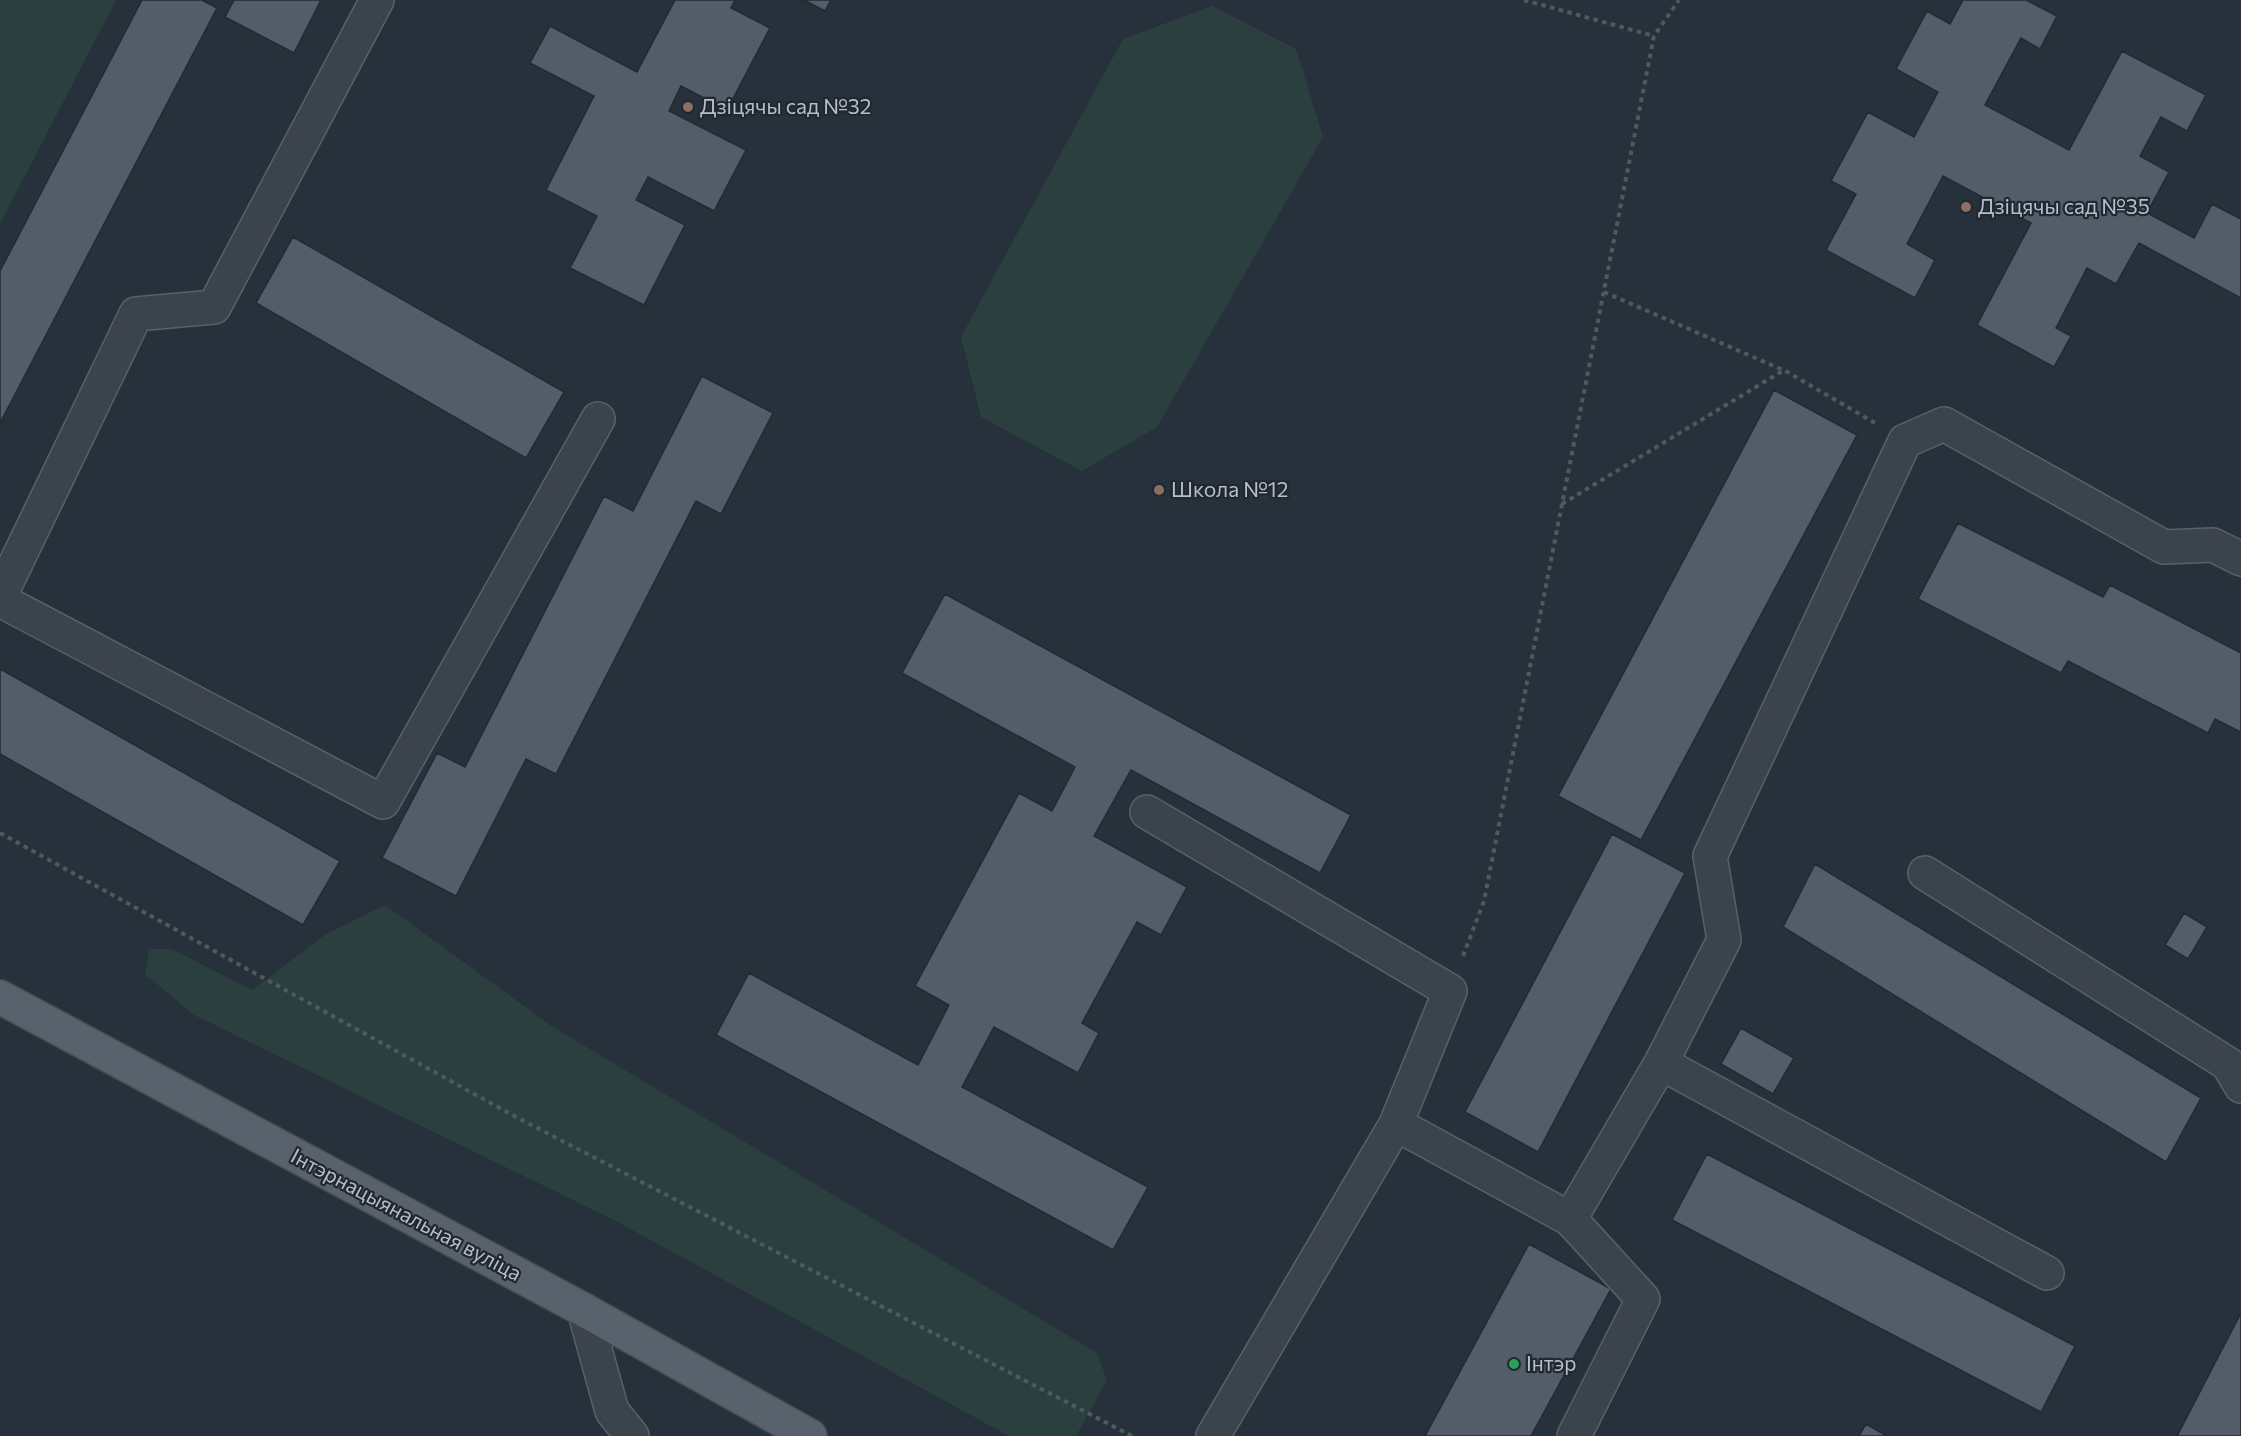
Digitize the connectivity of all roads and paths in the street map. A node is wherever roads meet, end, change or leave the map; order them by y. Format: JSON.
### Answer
{"nodes":[{"id":1,"x":377,"y":0,"type":"edge"},
{"id":2,"x":1524,"y":0,"type":"edge"},
{"id":3,"x":1679,"y":0,"type":"edge"},
{"id":4,"x":1654,"y":36,"type":"junction"},
{"id":5,"x":1604,"y":292,"type":"junction"},
{"id":6,"x":1784,"y":370,"type":"junction"},
{"id":7,"x":598,"y":419,"type":"dead end"},
{"id":8,"x":1905,"y":441,"type":"junction"},
{"id":9,"x":1562,"y":505,"type":"junction"},
{"id":10,"x":2240,"y":557,"type":"edge"},
{"id":11,"x":0,"y":598,"type":"edge"},
{"id":12,"x":1147,"y":813,"type":"dead end"},
{"id":13,"x":0,"y":833,"type":"edge"},
{"id":14,"x":1924,"y":873,"type":"dead end"},
{"id":15,"x":1450,"y":991,"type":"junction"},
{"id":16,"x":0,"y":997,"type":"edge"},
{"id":17,"x":1661,"y":1063,"type":"junction"},
{"id":18,"x":2241,"y":1086,"type":"edge"},
{"id":19,"x":1396,"y":1124,"type":"junction"},
{"id":20,"x":1570,"y":1220,"type":"junction"},
{"id":21,"x":2047,"y":1274,"type":"dead end"},
{"id":22,"x":584,"y":1310,"type":"junction"},
{"id":23,"x":632,"y":1436,"type":"edge"},
{"id":24,"x":810,"y":1436,"type":"edge"},
{"id":25,"x":1132,"y":1436,"type":"edge"},
{"id":26,"x":1213,"y":1436,"type":"edge"},
{"id":27,"x":1574,"y":1436,"type":"edge"}],
"edges":[{"from":1,"to":11,"type":"lane"},
{"from":2,"to":4,"type":"path"},
{"from":3,"to":4,"type":"path"},
{"from":4,"to":5,"type":"path"},
{"from":5,"to":6,"type":"path"},
{"from":5,"to":9,"type":"path"},
{"from":6,"to":8,"type":"path"},
{"from":6,"to":9,"type":"path"},
{"from":7,"to":11,"type":"lane"},
{"from":8,"to":10,"type":"lane"},
{"from":8,"to":17,"type":"lane"},
{"from":9,"to":15,"type":"path"},
{"from":12,"to":15,"type":"lane"},
{"from":13,"to":25,"type":"path"},
{"from":14,"to":18,"type":"lane"},
{"from":15,"to":19,"type":"lane"},
{"from":16,"to":22,"type":"main road","name":"Інтэрнацыянальная вуліца"},
{"from":17,"to":20,"type":"lane"},
{"from":17,"to":21,"type":"lane"},
{"from":19,"to":20,"type":"lane"},
{"from":19,"to":26,"type":"lane"},
{"from":20,"to":27,"type":"lane"},
{"from":22,"to":23,"type":"lane"},
{"from":22,"to":24,"type":"main road","name":"Інтэрнацыянальная вуліца"}]}
